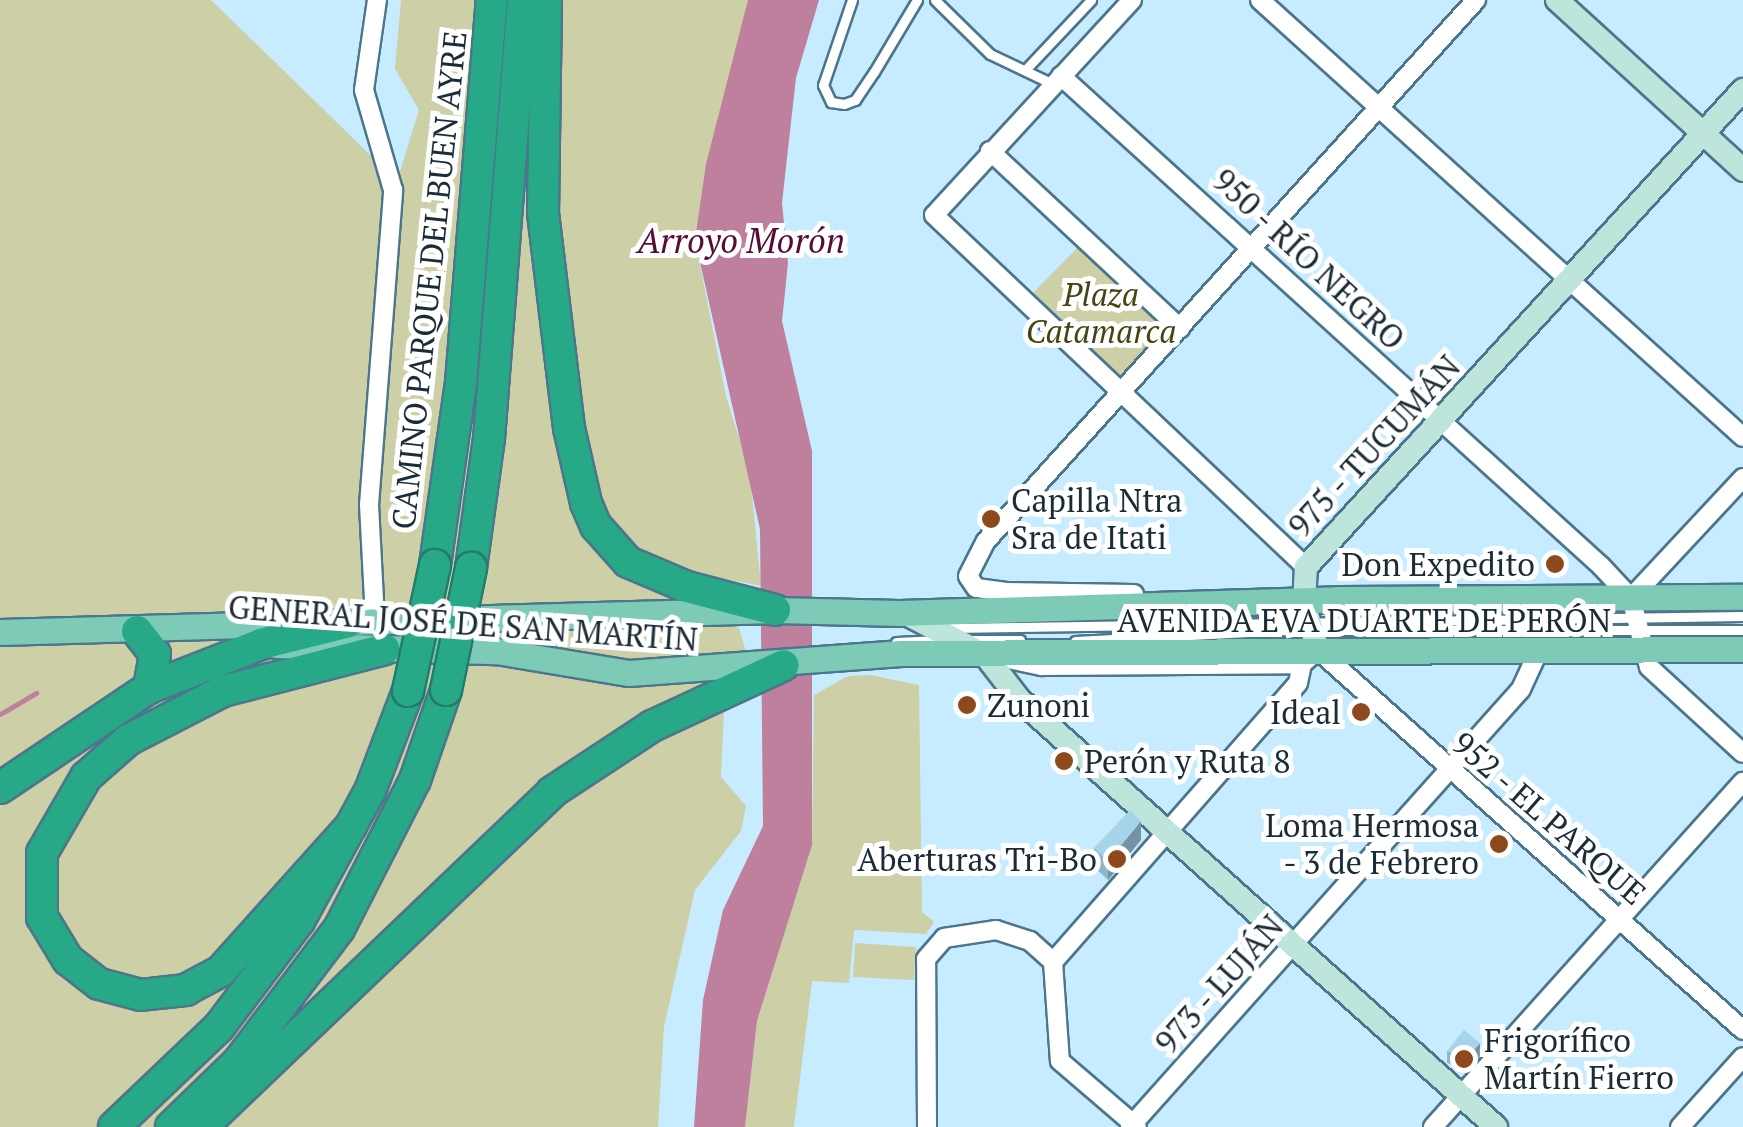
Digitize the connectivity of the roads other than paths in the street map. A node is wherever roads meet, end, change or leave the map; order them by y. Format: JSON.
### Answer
{"nodes":[{"id":1,"x":377,"y":0,"type":"edge"},
{"id":2,"x":492,"y":0,"type":"edge"},
{"id":3,"x":524,"y":0,"type":"edge"},
{"id":4,"x":546,"y":0,"type":"edge"},
{"id":5,"x":852,"y":0,"type":"edge"},
{"id":6,"x":916,"y":0,"type":"edge"},
{"id":7,"x":935,"y":0,"type":"edge"},
{"id":8,"x":1090,"y":0,"type":"edge"},
{"id":9,"x":1132,"y":0,"type":"edge"},
{"id":10,"x":1260,"y":0,"type":"edge"},
{"id":11,"x":1476,"y":0,"type":"edge"},
{"id":12,"x":1557,"y":0,"type":"edge"},
{"id":13,"x":1026,"y":69,"type":"junction"},
{"id":14,"x":1057,"y":80,"type":"junction"},
{"id":15,"x":1743,"y":90,"type":"edge"},
{"id":16,"x":1376,"y":110,"type":"junction"},
{"id":17,"x":1704,"y":134,"type":"junction"},
{"id":18,"x":990,"y":152,"type":"junction"},
{"id":19,"x":1743,"y":170,"type":"edge"},
{"id":20,"x":1253,"y":247,"type":"junction"},
{"id":21,"x":1570,"y":282,"type":"junction"},
{"id":22,"x":1180,"y":328,"type":"junction"},
{"id":23,"x":1123,"y":391,"type":"junction"},
{"id":24,"x":1441,"y":422,"type":"junction"},
{"id":25,"x":1743,"y":437,"type":"edge"},
{"id":26,"x":1743,"y":478,"type":"edge"},
{"id":27,"x":1306,"y":567,"type":"junction"},
{"id":28,"x":1743,"y":597,"type":"edge"},
{"id":29,"x":727,"y":605,"type":"junction"},
{"id":30,"x":774,"y":610,"type":"joint"},
{"id":31,"x":899,"y":613,"type":"junction"},
{"id":32,"x":1743,"y":616,"type":"edge"},
{"id":33,"x":1131,"y":617,"type":"junction"},
{"id":34,"x":362,"y":620,"type":"junction"},
{"id":35,"x":1635,"y":624,"type":"junction"},
{"id":36,"x":941,"y":627,"type":"junction"},
{"id":37,"x":137,"y":631,"type":"junction"},
{"id":38,"x":1743,"y":631,"type":"edge"},
{"id":39,"x":0,"y":632,"type":"edge"},
{"id":40,"x":1310,"y":634,"type":"junction"},
{"id":41,"x":963,"y":640,"type":"junction"},
{"id":42,"x":994,"y":642,"type":"junction"},
{"id":43,"x":260,"y":644,"type":"junction"},
{"id":44,"x":385,"y":649,"type":"junction"},
{"id":45,"x":1743,"y":649,"type":"edge"},
{"id":46,"x":1539,"y":650,"type":"junction"},
{"id":47,"x":844,"y":654,"type":"junction"},
{"id":48,"x":784,"y":666,"type":"joint"},
{"id":49,"x":727,"y":679,"type":"junction"},
{"id":50,"x":149,"y":688,"type":"junction"},
{"id":51,"x":1743,"y":753,"type":"edge"},
{"id":52,"x":1449,"y":772,"type":"junction"},
{"id":53,"x":1743,"y":782,"type":"edge"},
{"id":54,"x":0,"y":788,"type":"edge"},
{"id":55,"x":350,"y":826,"type":"junction"},
{"id":56,"x":1167,"y":834,"type":"junction"},
{"id":57,"x":1622,"y":921,"type":"junction"},
{"id":58,"x":1292,"y":948,"type":"junction"},
{"id":59,"x":1053,"y":962,"type":"junction"},
{"id":60,"x":1743,"y":1030,"type":"edge"},
{"id":61,"x":1743,"y":1058,"type":"edge"},
{"id":62,"x":1462,"y":1096,"type":"junction"},
{"id":63,"x":1133,"y":1126,"type":"edge"},
{"id":64,"x":114,"y":1127,"type":"edge"},
{"id":65,"x":171,"y":1127,"type":"edge"},
{"id":66,"x":202,"y":1127,"type":"edge"},
{"id":67,"x":926,"y":1127,"type":"edge"},
{"id":68,"x":1433,"y":1127,"type":"edge"},
{"id":69,"x":1496,"y":1127,"type":"edge"},
{"id":70,"x":1680,"y":1127,"type":"edge"}],
"edges":[{"from":1,"to":34,"type":"street"},
{"from":2,"to":55,"type":"highway","name":"CAMINO PARQUE DEL BUEN AYRE","bridge":true},
{"from":3,"to":65,"type":"highway","name":"CAMINO PARQUE DEL BUEN AYRE","bridge":true},
{"from":4,"to":29,"type":"highway"},
{"from":5,"to":6,"type":"lane"},
{"from":7,"to":13,"type":"lane"},
{"from":8,"to":13,"type":"lane"},
{"from":9,"to":14,"type":"street"},
{"from":10,"to":16,"type":"street"},
{"from":11,"to":16,"type":"street"},
{"from":12,"to":17,"type":"street"},
{"from":13,"to":14,"type":"lane"},
{"from":14,"to":18,"type":"street"},
{"from":14,"to":20,"type":"street","name":"950 - RÍO NEGRO"},
{"from":15,"to":17,"type":"street","name":"975 - TUCUMÁN"},
{"from":16,"to":20,"type":"street"},
{"from":16,"to":21,"type":"street"},
{"from":17,"to":19,"type":"street"},
{"from":17,"to":21,"type":"street","name":"975 - TUCUMÁN"},
{"from":18,"to":22,"type":"street"},
{"from":18,"to":23,"type":"street"},
{"from":20,"to":22,"type":"street"},
{"from":20,"to":24,"type":"street","name":"950 - RÍO NEGRO"},
{"from":21,"to":24,"type":"street","name":"975 - TUCUMÁN"},
{"from":21,"to":25,"type":"street"},
{"from":22,"to":23,"type":"street"},
{"from":23,"to":27,"type":"street"},
{"from":23,"to":40,"type":"street","name":"AVENIDA EVA DUARTE DE PERÓN"},
{"from":24,"to":27,"type":"street","name":"975 - TUCUMÁN"},
{"from":24,"to":35,"type":"street","name":"950 - RÍO NEGRO"},
{"from":26,"to":35,"type":"street"},
{"from":27,"to":40,"type":"street","name":"975 - TUCUMÁN"},
{"from":28,"to":35,"type":"main road","name":"AVENIDA EVA DUARTE DE PERÓN"},
{"from":29,"to":30,"type":"highway"},
{"from":29,"to":34,"type":"main road","name":"GENERAL JOSÉ DE SAN MARTÍN"},
{"from":30,"to":31,"type":"main road","name":"AVENIDA EVA DUARTE DE PERÓN"},
{"from":31,"to":33,"type":"main road","name":"AVENIDA EVA DUARTE DE PERÓN"},
{"from":31,"to":36,"type":"street"},
{"from":32,"to":35,"type":"lane"},
{"from":33,"to":40,"type":"main road","name":"AVENIDA EVA DUARTE DE PERÓN"},
{"from":33,"to":42,"type":"lane"},
{"from":33,"to":42,"type":"main road"},
{"from":34,"to":37,"type":"main road","name":"GENERAL JOSÉ DE SAN MARTÍN"},
{"from":34,"to":43,"type":"highway"},
{"from":35,"to":38,"type":"lane"},
{"from":35,"to":40,"type":"main road","name":"AVENIDA EVA DUARTE DE PERÓN"},
{"from":35,"to":45,"type":"main road","name":"AVENIDA EVA DUARTE DE PERÓN"},
{"from":35,"to":46,"type":"main road","name":"AVENIDA EVA DUARTE DE PERÓN"},
{"from":35,"to":51,"type":"street","name":"950 - RÍO NEGRO"},
{"from":36,"to":41,"type":"street"},
{"from":36,"to":42,"type":"lane"},
{"from":37,"to":39,"type":"main road","name":"GENERAL JOSÉ DE SAN MARTÍN"},
{"from":37,"to":43,"type":"main road","name":"GENERAL JOSÉ DE SAN MARTÍN"},
{"from":37,"to":50,"type":"highway"},
{"from":40,"to":42,"type":"main road","name":"AVENIDA EVA DUARTE DE PERÓN"},
{"from":40,"to":46,"type":"main road","name":"AVENIDA EVA DUARTE DE PERÓN"},
{"from":40,"to":52,"type":"street","name":"952 - EL PARQUE"},
{"from":40,"to":56,"type":"street","name":"975 - TUCUMÁN"},
{"from":41,"to":42,"type":"street"},
{"from":41,"to":47,"type":"lane"},
{"from":42,"to":47,"type":"main road","name":"AVENIDA EVA DUARTE DE PERÓN"},
{"from":42,"to":56,"type":"street"},
{"from":43,"to":44,"type":"main road","name":"GENERAL JOSÉ DE SAN MARTÍN"},
{"from":43,"to":50,"type":"highway"},
{"from":44,"to":49,"type":"main road","name":"GENERAL JOSÉ DE SAN MARTÍN"},
{"from":44,"to":55,"type":"highway"},
{"from":46,"to":52,"type":"street","name":"973 - LUJÁN"},
{"from":47,"to":48,"type":"main road","name":"AVENIDA EVA DUARTE DE PERÓN"},
{"from":48,"to":49,"type":"highway"},
{"from":49,"to":66,"type":"highway"},
{"from":50,"to":54,"type":"highway"},
{"from":52,"to":57,"type":"street","name":"952 - EL PARQUE"},
{"from":52,"to":58,"type":"street","name":"973 - LUJÁN"},
{"from":53,"to":57,"type":"street"},
{"from":55,"to":64,"type":"highway","name":"CAMINO PARQUE DEL BUEN AYRE"},
{"from":56,"to":58,"type":"street"},
{"from":56,"to":59,"type":"street","name":"975 - TUCUMÁN"},
{"from":57,"to":60,"type":"street","name":"952 - EL PARQUE"},
{"from":57,"to":62,"type":"street"},
{"from":58,"to":62,"type":"street"},
{"from":58,"to":63,"type":"street","name":"973 - LUJÁN"},
{"from":59,"to":63,"type":"street"},
{"from":59,"to":67,"type":"street"},
{"from":61,"to":70,"type":"street"},
{"from":62,"to":68,"type":"street"},
{"from":62,"to":69,"type":"street"}]}
